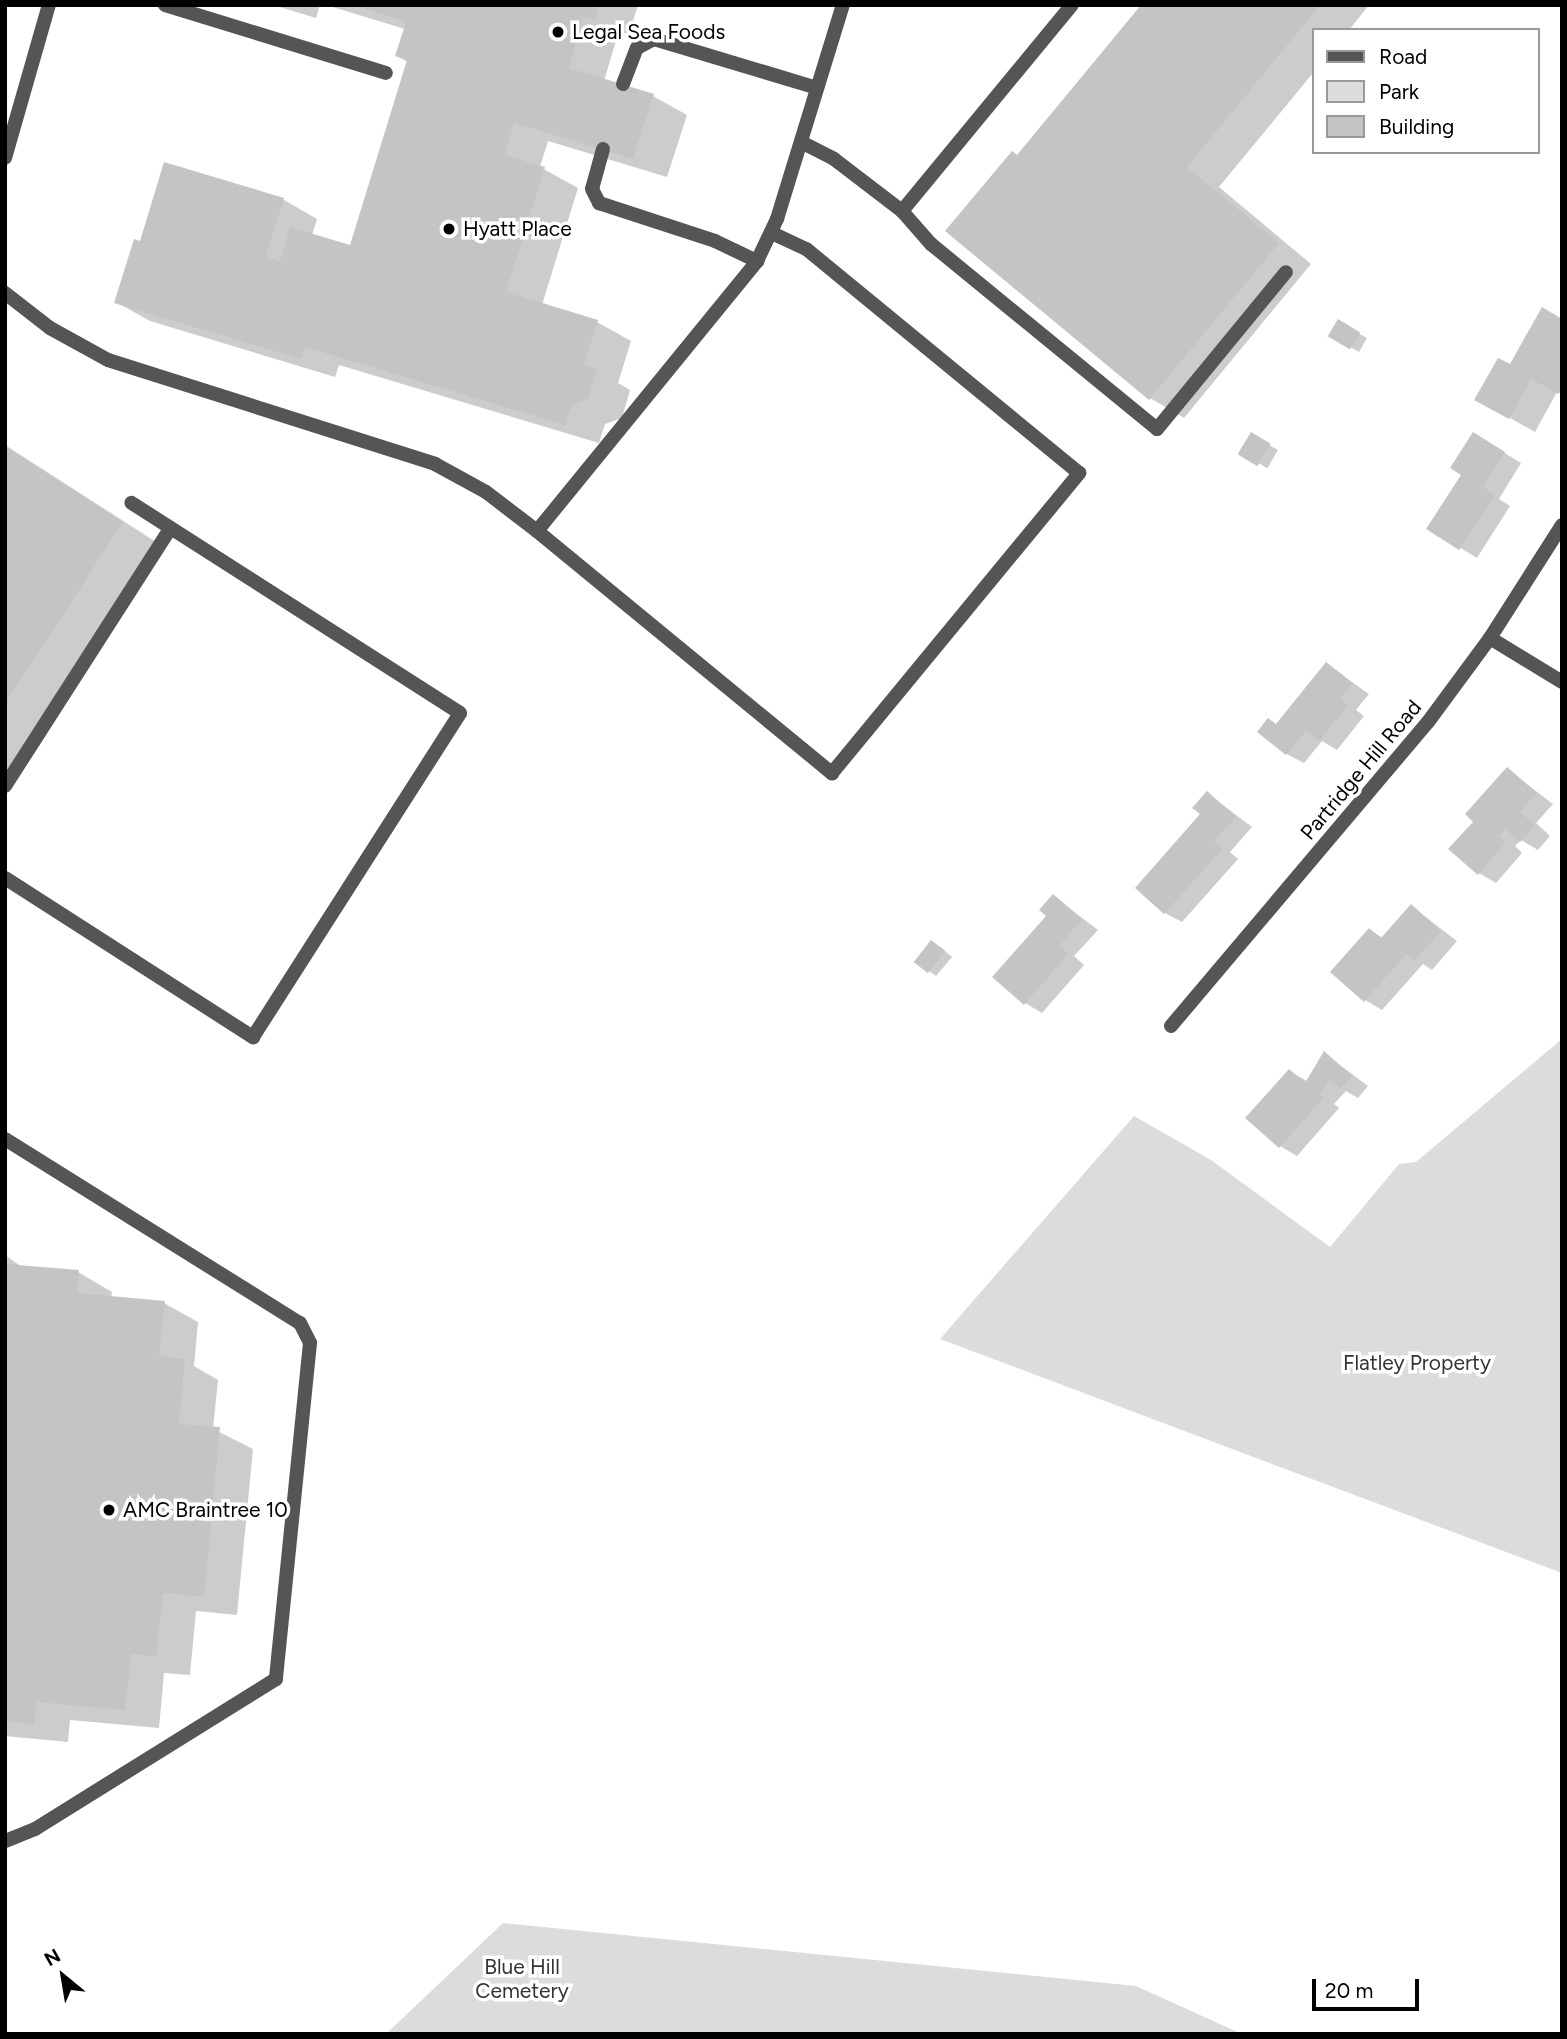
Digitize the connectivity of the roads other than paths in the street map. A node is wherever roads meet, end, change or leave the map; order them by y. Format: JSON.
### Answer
{"nodes":[{"id":1,"x":49,"y":5,"type":"edge"},
{"id":2,"x":165,"y":5,"type":"edge"},
{"id":3,"x":843,"y":5,"type":"edge"},
{"id":4,"x":1072,"y":5,"type":"edge"},
{"id":5,"x":386,"y":73,"type":"dead end"},
{"id":6,"x":623,"y":85,"type":"dead end"},
{"id":7,"x":817,"y":88,"type":"junction"},
{"id":8,"x":801,"y":142,"type":"junction"},
{"id":9,"x":603,"y":149,"type":"dead end"},
{"id":10,"x":5,"y":158,"type":"edge"},
{"id":11,"x":902,"y":211,"type":"junction"},
{"id":12,"x":771,"y":233,"type":"junction"},
{"id":13,"x":757,"y":261,"type":"junction"},
{"id":14,"x":1286,"y":272,"type":"dead end"},
{"id":15,"x":5,"y":292,"type":"edge"},
{"id":16,"x":131,"y":503,"type":"dead end"},
{"id":17,"x":1562,"y":525,"type":"edge"},
{"id":18,"x":170,"y":529,"type":"junction"},
{"id":19,"x":537,"y":531,"type":"junction"},
{"id":20,"x":1490,"y":638,"type":"junction"},
{"id":21,"x":1562,"y":682,"type":"edge"},
{"id":22,"x":5,"y":786,"type":"edge"},
{"id":23,"x":5,"y":877,"type":"edge"},
{"id":24,"x":1171,"y":1026,"type":"dead end"},
{"id":25,"x":5,"y":1139,"type":"edge"},
{"id":26,"x":5,"y":1841,"type":"edge"}],
"edges":[{"from":1,"to":10,"type":"street"},
{"from":2,"to":5,"type":"street"},
{"from":3,"to":7,"type":"street"},
{"from":4,"to":11,"type":"street"},
{"from":6,"to":7,"type":"street"},
{"from":7,"to":8,"type":"street"},
{"from":8,"to":11,"type":"street"},
{"from":8,"to":12,"type":"street"},
{"from":9,"to":13,"type":"street"},
{"from":11,"to":14,"type":"street"},
{"from":12,"to":13,"type":"street"},
{"from":12,"to":19,"type":"street"},
{"from":13,"to":19,"type":"street"},
{"from":15,"to":19,"type":"street"},
{"from":16,"to":18,"type":"street"},
{"from":17,"to":20,"type":"street","name":"Partridge Hill Road"},
{"from":18,"to":22,"type":"street"},
{"from":18,"to":23,"type":"street"},
{"from":20,"to":21,"type":"street"},
{"from":20,"to":24,"type":"street","name":"Partridge Hill Road"},
{"from":25,"to":26,"type":"street"}]}
